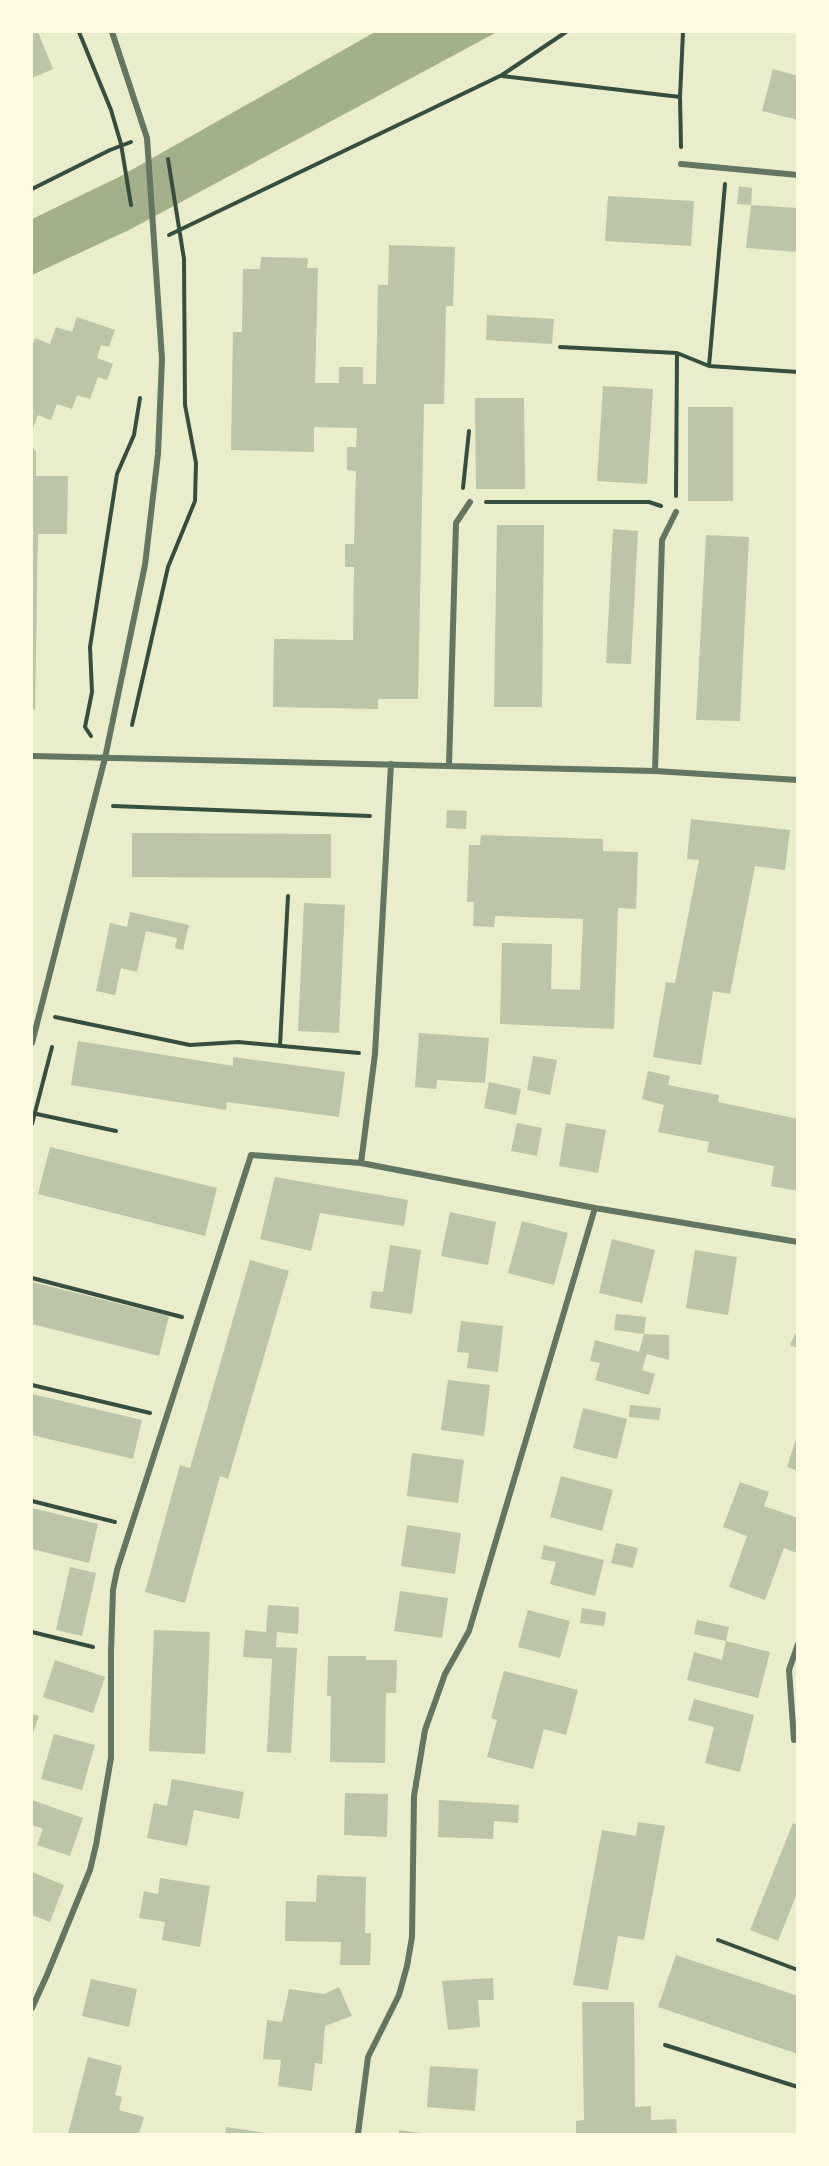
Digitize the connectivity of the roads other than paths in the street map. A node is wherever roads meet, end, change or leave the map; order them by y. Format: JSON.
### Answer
{"nodes":[{"id":1,"x":112,"y":32,"type":"edge"},
{"id":2,"x":681,"y":164,"type":"road end"},
{"id":3,"x":798,"y":175,"type":"edge"},
{"id":4,"x":470,"y":502,"type":"road end"},
{"id":5,"x":676,"y":512,"type":"road end"},
{"id":6,"x":32,"y":756,"type":"edge"},
{"id":7,"x":105,"y":758,"type":"junction"},
{"id":8,"x":391,"y":764,"type":"junction"},
{"id":9,"x":449,"y":766,"type":"junction"},
{"id":10,"x":655,"y":771,"type":"junction"},
{"id":11,"x":798,"y":780,"type":"edge"},
{"id":12,"x":32,"y":1043,"type":"edge"},
{"id":13,"x":361,"y":1163,"type":"junction"},
{"id":14,"x":595,"y":1208,"type":"junction"},
{"id":15,"x":798,"y":1242,"type":"edge"},
{"id":16,"x":798,"y":1644,"type":"edge"},
{"id":17,"x":794,"y":1740,"type":"dead end"},
{"id":18,"x":32,"y":2008,"type":"edge"},
{"id":19,"x":358,"y":2134,"type":"edge"}],
"edges":[{"from":1,"to":7,"type":"street"},
{"from":2,"to":3,"type":"street"},
{"from":4,"to":9,"type":"street"},
{"from":5,"to":10,"type":"street"},
{"from":6,"to":7,"type":"street"},
{"from":7,"to":8,"type":"street"},
{"from":7,"to":12,"type":"street"},
{"from":8,"to":9,"type":"street"},
{"from":8,"to":13,"type":"street"},
{"from":9,"to":10,"type":"street"},
{"from":10,"to":11,"type":"street"},
{"from":13,"to":14,"type":"street"},
{"from":13,"to":18,"type":"street"},
{"from":14,"to":15,"type":"street"},
{"from":14,"to":19,"type":"street"},
{"from":16,"to":17,"type":"street"}]}
